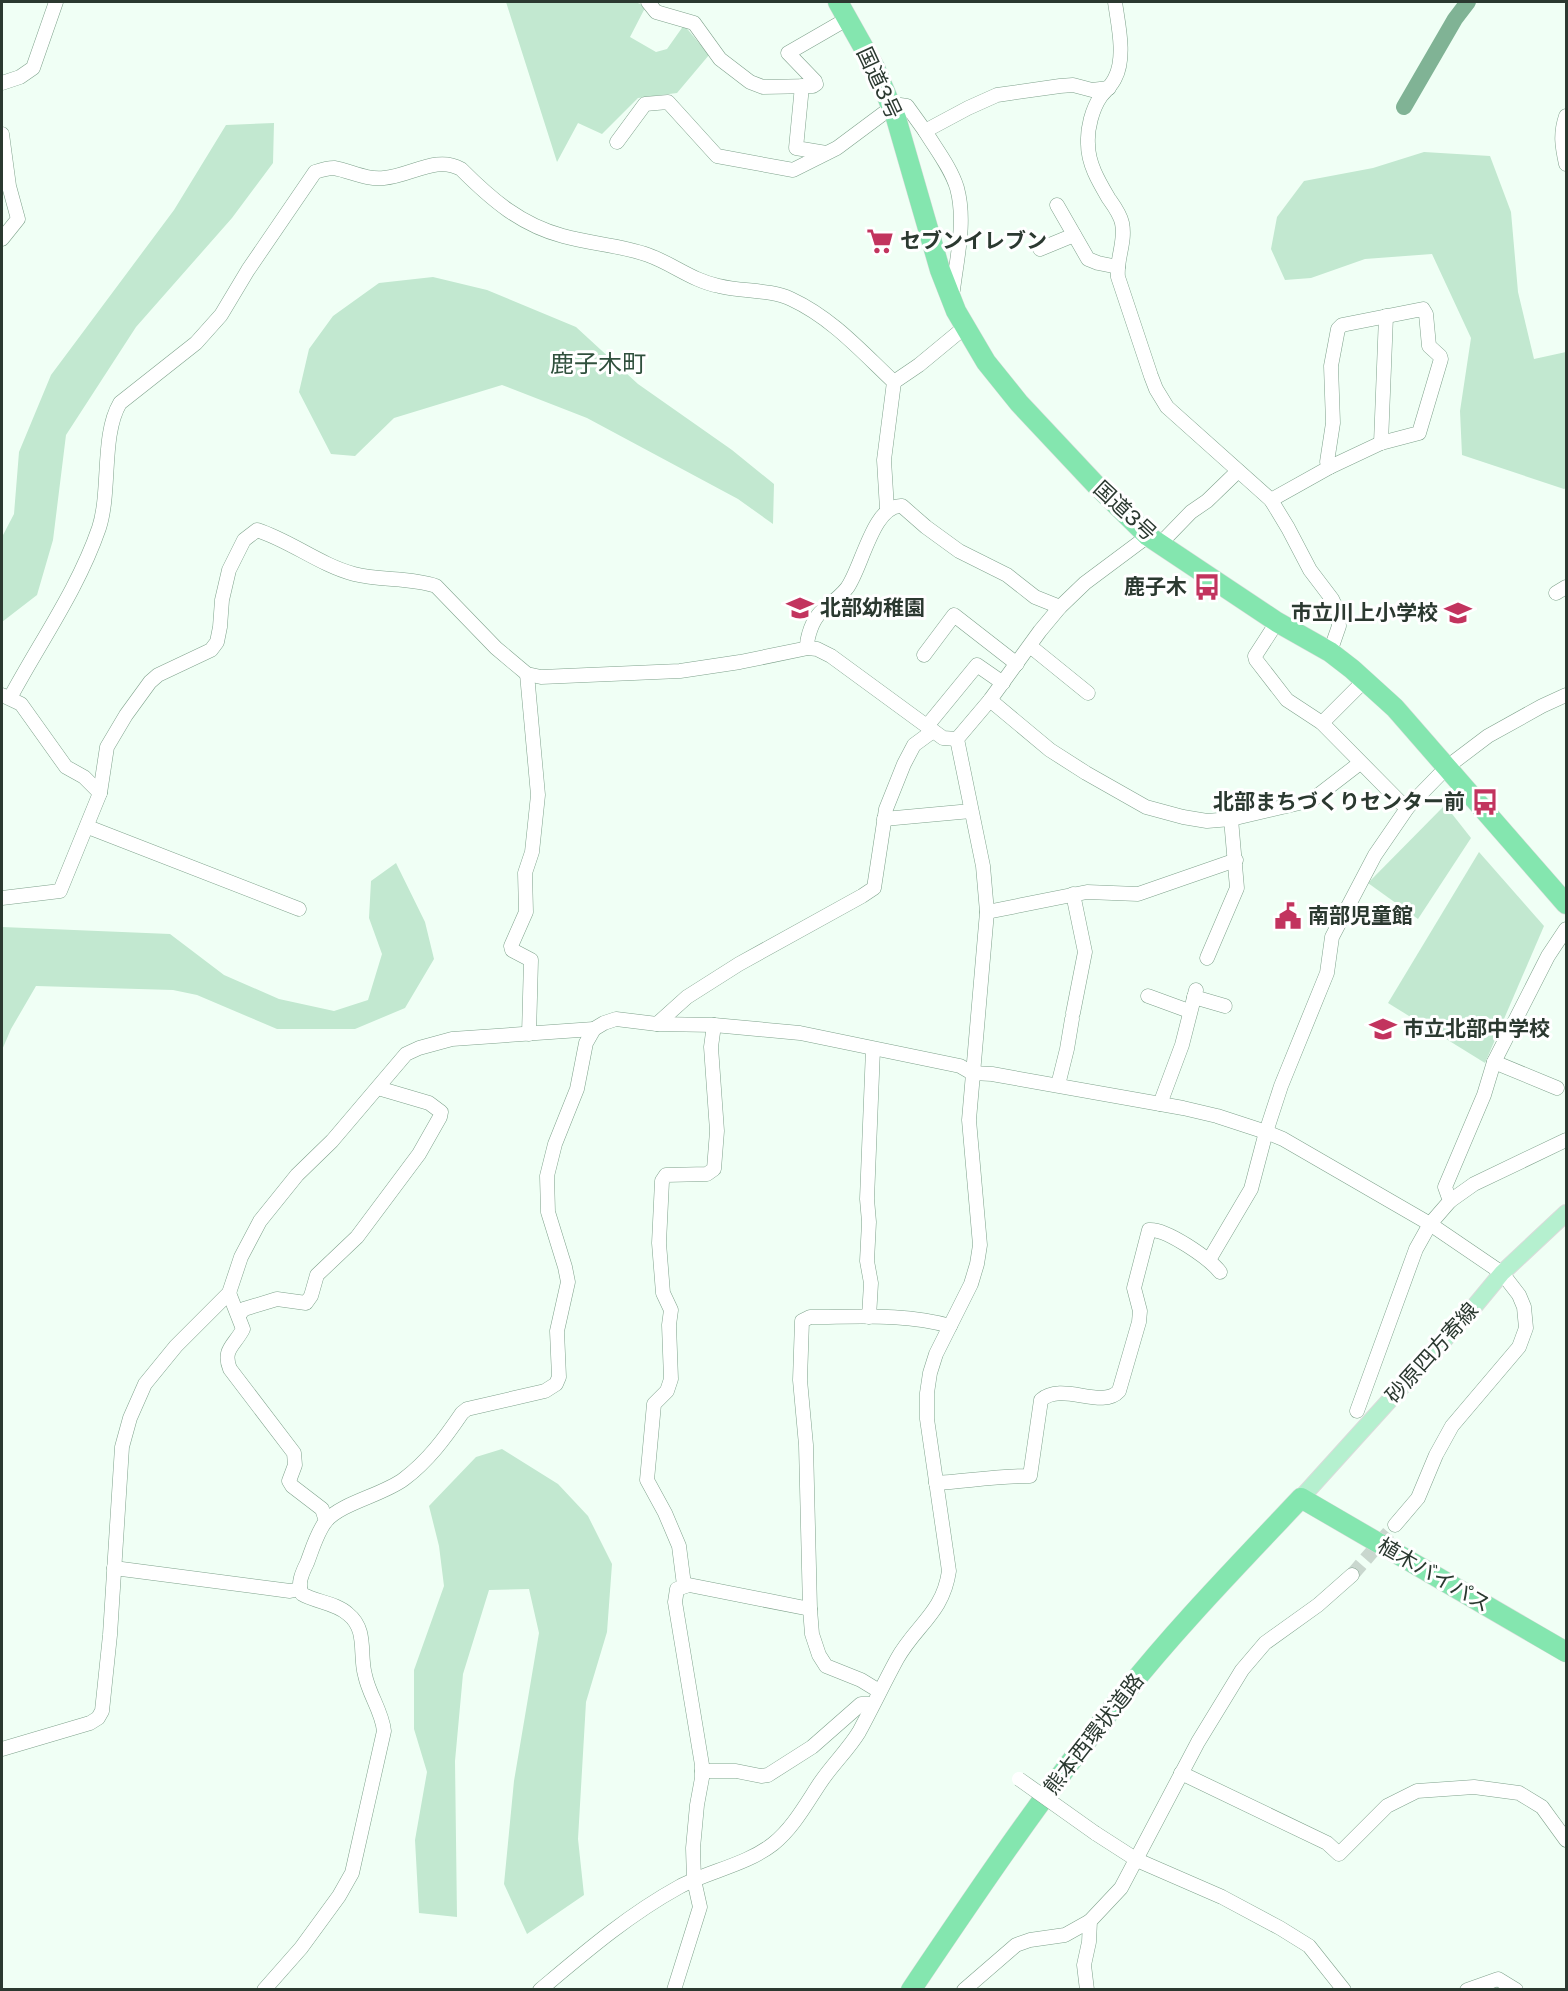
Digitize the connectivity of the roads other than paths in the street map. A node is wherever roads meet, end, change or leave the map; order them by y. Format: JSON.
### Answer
{"nodes":[{"id":1,"x":56,"y":2,"type":"edge"},
{"id":2,"x":648,"y":2,"type":"edge"},
{"id":3,"x":1115,"y":2,"type":"edge"},
{"id":4,"x":842,"y":10,"type":"edge"},
{"id":5,"x":2,"y":83,"type":"edge"},
{"id":6,"x":802,"y":86,"type":"junction"},
{"id":7,"x":1109,"y":88,"type":"junction"},
{"id":8,"x":892,"y":107,"type":"junction"},
{"id":9,"x":1566,"y":116,"type":"edge"},
{"id":10,"x":925,"y":131,"type":"junction"},
{"id":11,"x":2,"y":134,"type":"edge"},
{"id":12,"x":617,"y":142,"type":"dead end"},
{"id":13,"x":826,"y":153,"type":"junction"},
{"id":14,"x":1566,"y":164,"type":"edge"},
{"id":15,"x":1057,"y":205,"type":"dead end"},
{"id":16,"x":1074,"y":235,"type":"junction"},
{"id":17,"x":2,"y":239,"type":"edge"},
{"id":18,"x":1040,"y":249,"type":"dead end"},
{"id":19,"x":1118,"y":267,"type":"junction"},
{"id":20,"x":948,"y":293,"type":"junction"},
{"id":21,"x":1386,"y":316,"type":"junction"},
{"id":22,"x":965,"y":327,"type":"junction"},
{"id":23,"x":894,"y":382,"type":"junction"},
{"id":24,"x":1381,"y":443,"type":"junction"},
{"id":25,"x":1330,"y":467,"type":"junction"},
{"id":26,"x":1238,"y":471,"type":"junction"},
{"id":27,"x":1271,"y":500,"type":"junction"},
{"id":28,"x":888,"y":509,"type":"junction"},
{"id":29,"x":1154,"y":540,"type":"junction"},
{"id":30,"x":1060,"y":607,"type":"junction"},
{"id":31,"x":1277,"y":622,"type":"junction"},
{"id":32,"x":1030,"y":646,"type":"junction"},
{"id":33,"x":808,"y":648,"type":"junction"},
{"id":34,"x":1329,"y":652,"type":"junction"},
{"id":35,"x":924,"y":655,"type":"dead end"},
{"id":36,"x":1017,"y":664,"type":"junction"},
{"id":37,"x":527,"y":674,"type":"junction"},
{"id":38,"x":1365,"y":680,"type":"junction"},
{"id":39,"x":1003,"y":683,"type":"junction"},
{"id":40,"x":1088,"y":693,"type":"dead end"},
{"id":41,"x":1566,"y":695,"type":"edge"},
{"id":42,"x":6,"y":697,"type":"edge"},
{"id":43,"x":990,"y":700,"type":"junction"},
{"id":44,"x":1322,"y":723,"type":"junction"},
{"id":45,"x":930,"y":728,"type":"junction"},
{"id":46,"x":957,"y":739,"type":"junction"},
{"id":47,"x":1360,"y":763,"type":"junction"},
{"id":48,"x":1447,"y":767,"type":"junction"},
{"id":49,"x":100,"y":793,"type":"junction"},
{"id":50,"x":1408,"y":807,"type":"junction"},
{"id":51,"x":971,"y":811,"type":"junction"},
{"id":52,"x":884,"y":819,"type":"junction"},
{"id":53,"x":1231,"y":819,"type":"junction"},
{"id":54,"x":88,"y":827,"type":"junction"},
{"id":55,"x":1236,"y":860,"type":"junction"},
{"id":56,"x":1073,"y":894,"type":"junction"},
{"id":57,"x":2,"y":898,"type":"edge"},
{"id":58,"x":1566,"y":904,"type":"edge"},
{"id":59,"x":299,"y":909,"type":"dead end"},
{"id":60,"x":987,"y":912,"type":"junction"},
{"id":61,"x":1566,"y":929,"type":"edge"},
{"id":62,"x":1207,"y":958,"type":"dead end"},
{"id":63,"x":1148,"y":996,"type":"dead end"},
{"id":64,"x":1225,"y":1006,"type":"dead end"},
{"id":65,"x":1189,"y":1011,"type":"junction"},
{"id":66,"x":657,"y":1024,"type":"junction"},
{"id":67,"x":714,"y":1025,"type":"junction"},
{"id":68,"x":594,"y":1029,"type":"junction"},
{"id":69,"x":529,"y":1034,"type":"junction"},
{"id":70,"x":873,"y":1049,"type":"junction"},
{"id":71,"x":1494,"y":1062,"type":"junction"},
{"id":72,"x":972,"y":1073,"type":"junction"},
{"id":73,"x":1058,"y":1085,"type":"junction"},
{"id":74,"x":378,"y":1088,"type":"junction"},
{"id":75,"x":1557,"y":1088,"type":"dead end"},
{"id":76,"x":1160,"y":1104,"type":"junction"},
{"id":77,"x":1266,"y":1132,"type":"junction"},
{"id":78,"x":1566,"y":1140,"type":"edge"},
{"id":79,"x":1450,"y":1201,"type":"junction"},
{"id":80,"x":1566,"y":1213,"type":"edge"},
{"id":81,"x":1430,"y":1224,"type":"junction"},
{"id":82,"x":1209,"y":1260,"type":"junction"},
{"id":83,"x":1220,"y":1272,"type":"dead end"},
{"id":84,"x":1502,"y":1273,"type":"junction"},
{"id":85,"x":229,"y":1293,"type":"junction"},
{"id":86,"x":239,"y":1315,"type":"junction"},
{"id":87,"x":869,"y":1317,"type":"junction"},
{"id":88,"x":950,"y":1326,"type":"junction"},
{"id":89,"x":1357,"y":1411,"type":"dead end"},
{"id":90,"x":936,"y":1483,"type":"junction"},
{"id":91,"x":1301,"y":1497,"type":"junction"},
{"id":92,"x":326,"y":1521,"type":"junction"},
{"id":93,"x":1395,"y":1525,"type":"tunnel mouth"},
{"id":94,"x":114,"y":1568,"type":"junction"},
{"id":95,"x":1352,"y":1575,"type":"tunnel mouth"},
{"id":96,"x":684,"y":1585,"type":"junction"},
{"id":97,"x":300,"y":1589,"type":"junction"},
{"id":98,"x":810,"y":1609,"type":"junction"},
{"id":99,"x":1566,"y":1652,"type":"edge"},
{"id":100,"x":876,"y":1697,"type":"junction"},
{"id":101,"x":2,"y":1749,"type":"edge"},
{"id":102,"x":702,"y":1771,"type":"junction"},
{"id":103,"x":1181,"y":1773,"type":"junction"},
{"id":104,"x":1019,"y":1779,"type":"dead end"},
{"id":105,"x":1566,"y":1840,"type":"edge"},
{"id":106,"x":1137,"y":1860,"type":"junction"},
{"id":107,"x":694,"y":1880,"type":"junction"},
{"id":108,"x":1090,"y":1921,"type":"junction"},
{"id":109,"x":264,"y":1989,"type":"edge"},
{"id":110,"x":540,"y":1989,"type":"edge"},
{"id":111,"x":674,"y":1989,"type":"edge"},
{"id":112,"x":911,"y":1989,"type":"edge"},
{"id":113,"x":964,"y":1989,"type":"edge"},
{"id":114,"x":1087,"y":1989,"type":"edge"},
{"id":115,"x":1344,"y":1989,"type":"edge"},
{"id":116,"x":1467,"y":1989,"type":"edge"},
{"id":117,"x":1516,"y":1989,"type":"edge"}],
"edges":[{"from":1,"to":5,"type":"street"},
{"from":2,"to":6,"type":"street"},
{"from":3,"to":7,"type":"street"},
{"from":4,"to":6,"type":"street"},
{"from":4,"to":8,"type":"highway","name":"国道3号"},
{"from":6,"to":13,"type":"street"},
{"from":7,"to":10,"type":"street"},
{"from":7,"to":19,"type":"street"},
{"from":8,"to":10,"type":"street"},
{"from":8,"to":13,"type":"street"},
{"from":8,"to":20,"type":"highway","name":"国道3号"},
{"from":9,"to":14,"type":"street"},
{"from":10,"to":20,"type":"street"},
{"from":11,"to":17,"type":"street"},
{"from":12,"to":13,"type":"street"},
{"from":15,"to":16,"type":"street"},
{"from":16,"to":18,"type":"street"},
{"from":16,"to":19,"type":"street"},
{"from":19,"to":26,"type":"street"},
{"from":20,"to":22,"type":"highway","name":"国道3号"},
{"from":21,"to":24,"type":"street"},
{"from":21,"to":24,"type":"street"},
{"from":21,"to":25,"type":"street"},
{"from":22,"to":23,"type":"street"},
{"from":22,"to":29,"type":"highway","name":"国道3号"},
{"from":23,"to":28,"type":"street"},
{"from":23,"to":42,"type":"street"},
{"from":24,"to":25,"type":"street"},
{"from":25,"to":27,"type":"street"},
{"from":26,"to":27,"type":"street"},
{"from":26,"to":29,"type":"street"},
{"from":27,"to":34,"type":"street"},
{"from":28,"to":30,"type":"street"},
{"from":28,"to":33,"type":"street"},
{"from":29,"to":30,"type":"street"},
{"from":29,"to":31,"type":"highway","name":"国道3号"},
{"from":30,"to":32,"type":"street"},
{"from":31,"to":34,"type":"highway","name":"国道3号"},
{"from":31,"to":44,"type":"street"},
{"from":32,"to":36,"type":"street"},
{"from":32,"to":40,"type":"street"},
{"from":33,"to":37,"type":"street"},
{"from":33,"to":45,"type":"street"},
{"from":34,"to":38,"type":"highway","name":"国道3号"},
{"from":35,"to":36,"type":"street"},
{"from":36,"to":39,"type":"street"},
{"from":37,"to":49,"type":"street"},
{"from":37,"to":69,"type":"street"},
{"from":38,"to":44,"type":"street"},
{"from":38,"to":48,"type":"highway","name":"国道3号"},
{"from":39,"to":43,"type":"street"},
{"from":39,"to":45,"type":"street"},
{"from":41,"to":48,"type":"street"},
{"from":42,"to":49,"type":"street"},
{"from":43,"to":46,"type":"street"},
{"from":43,"to":53,"type":"street"},
{"from":44,"to":47,"type":"street"},
{"from":45,"to":46,"type":"street"},
{"from":45,"to":52,"type":"street"},
{"from":46,"to":51,"type":"street"},
{"from":47,"to":50,"type":"street"},
{"from":47,"to":53,"type":"street"},
{"from":48,"to":50,"type":"street"},
{"from":48,"to":58,"type":"highway","name":"国道3号"},
{"from":49,"to":54,"type":"street"},
{"from":50,"to":77,"type":"street"},
{"from":51,"to":52,"type":"street"},
{"from":51,"to":60,"type":"street"},
{"from":52,"to":66,"type":"street"},
{"from":53,"to":55,"type":"street"},
{"from":54,"to":57,"type":"street"},
{"from":54,"to":59,"type":"street"},
{"from":55,"to":56,"type":"street"},
{"from":55,"to":62,"type":"street"},
{"from":56,"to":60,"type":"street"},
{"from":56,"to":73,"type":"street"},
{"from":60,"to":72,"type":"street"},
{"from":61,"to":71,"type":"street"},
{"from":63,"to":65,"type":"street"},
{"from":64,"to":65,"type":"street"},
{"from":65,"to":76,"type":"street"},
{"from":66,"to":67,"type":"street"},
{"from":66,"to":68,"type":"street"},
{"from":67,"to":70,"type":"street"},
{"from":67,"to":96,"type":"street"},
{"from":68,"to":69,"type":"street"},
{"from":68,"to":92,"type":"street"},
{"from":69,"to":74,"type":"street"},
{"from":70,"to":72,"type":"street"},
{"from":70,"to":87,"type":"street"},
{"from":71,"to":75,"type":"street"},
{"from":71,"to":79,"type":"street"},
{"from":72,"to":73,"type":"street"},
{"from":72,"to":88,"type":"street"},
{"from":73,"to":76,"type":"street"},
{"from":74,"to":85,"type":"street"},
{"from":74,"to":86,"type":"street"},
{"from":76,"to":77,"type":"street"},
{"from":77,"to":81,"type":"street"},
{"from":77,"to":82,"type":"street"},
{"from":78,"to":79,"type":"street"},
{"from":79,"to":81,"type":"street"},
{"from":80,"to":84,"type":"main road","name":"砂原四方寄線"},
{"from":81,"to":84,"type":"street"},
{"from":81,"to":89,"type":"street"},
{"from":82,"to":83,"type":"street"},
{"from":82,"to":90,"type":"street"},
{"from":84,"to":91,"type":"main road","name":"砂原四方寄線"},
{"from":84,"to":93,"type":"street"},
{"from":85,"to":86,"type":"street"},
{"from":85,"to":94,"type":"street"},
{"from":86,"to":92,"type":"street"},
{"from":87,"to":88,"type":"street"},
{"from":87,"to":98,"type":"street"},
{"from":88,"to":90,"type":"street"},
{"from":90,"to":100,"type":"street"},
{"from":91,"to":99,"type":"highway","name":"植木バイパス"},
{"from":91,"to":112,"type":"highway","name":"熊本西環状道路"},
{"from":92,"to":97,"type":"street"},
{"from":94,"to":97,"type":"street"},
{"from":94,"to":101,"type":"street"},
{"from":95,"to":103,"type":"street"},
{"from":96,"to":98,"type":"street"},
{"from":96,"to":102,"type":"street"},
{"from":97,"to":109,"type":"street"},
{"from":98,"to":100,"type":"street"},
{"from":100,"to":102,"type":"street"},
{"from":100,"to":107,"type":"street"},
{"from":102,"to":107,"type":"street"},
{"from":103,"to":105,"type":"street"},
{"from":103,"to":106,"type":"street"},
{"from":104,"to":106,"type":"street","bridge":true},
{"from":106,"to":108,"type":"street"},
{"from":106,"to":115,"type":"street"},
{"from":107,"to":110,"type":"street"},
{"from":107,"to":111,"type":"street"},
{"from":108,"to":113,"type":"street"},
{"from":108,"to":114,"type":"street"},
{"from":116,"to":117,"type":"street"}]}
